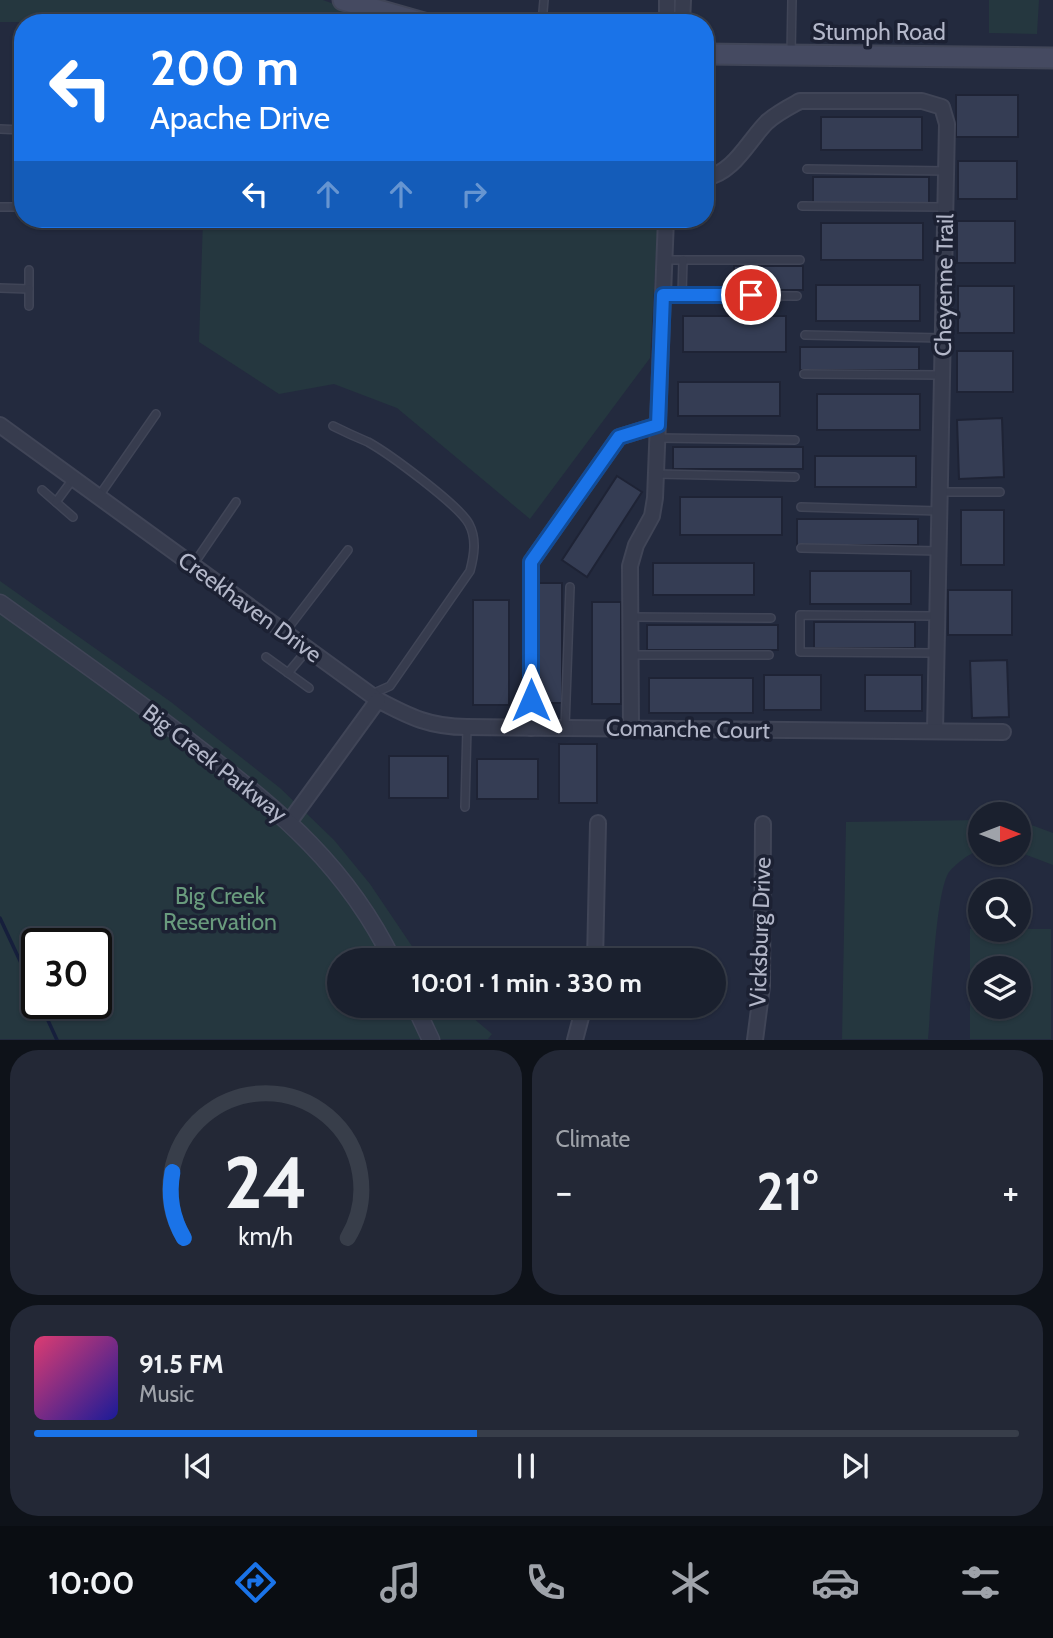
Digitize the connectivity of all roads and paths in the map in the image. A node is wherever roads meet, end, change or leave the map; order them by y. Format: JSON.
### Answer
{"nodes":[{"id":1,"x":343,"y":0,"type":"edge"},
{"id":2,"x":792,"y":0,"type":"edge"},
{"id":3,"x":392,"y":14,"type":"edge"},
{"id":4,"x":714,"y":54,"type":"edge"},
{"id":5,"x":791,"y":56,"type":"junction"},
{"id":6,"x":1053,"y":58,"type":"edge"},
{"id":7,"x":807,"y":169,"type":"dead end"},
{"id":8,"x":946,"y":171,"type":"junction"},
{"id":9,"x":714,"y":174,"type":"edge"},
{"id":10,"x":802,"y":206,"type":"dead end"},
{"id":11,"x":945,"y":207,"type":"junction"},
{"id":12,"x":666,"y":228,"type":"edge"},
{"id":13,"x":664,"y":260,"type":"junction"},
{"id":14,"x":682,"y":260,"type":"junction"},
{"id":15,"x":800,"y":260,"type":"dead end"},
{"id":16,"x":29,"y":270,"type":"dead end"},
{"id":17,"x":0,"y":288,"type":"edge"},
{"id":18,"x":29,"y":289,"type":"junction"},
{"id":19,"x":663,"y":295,"type":"junction"},
{"id":20,"x":682,"y":295,"type":"junction"},
{"id":21,"x":797,"y":296,"type":"dead end"},
{"id":22,"x":29,"y":306,"type":"dead end"},
{"id":23,"x":805,"y":335,"type":"dead end"},
{"id":24,"x":942,"y":338,"type":"junction"},
{"id":25,"x":804,"y":374,"type":"dead end"},
{"id":26,"x":942,"y":375,"type":"junction"},
{"id":27,"x":156,"y":414,"type":"dead end"},
{"id":28,"x":0,"y":425,"type":"edge"},
{"id":29,"x":333,"y":426,"type":"dead end"},
{"id":30,"x":658,"y":432,"type":"junction"},
{"id":31,"x":795,"y":440,"type":"dead end"},
{"id":32,"x":656,"y":474,"type":"junction"},
{"id":33,"x":795,"y":477,"type":"dead end"},
{"id":34,"x":74,"y":479,"type":"junction"},
{"id":35,"x":42,"y":490,"type":"dead end"},
{"id":36,"x":940,"y":492,"type":"junction"},
{"id":37,"x":1000,"y":492,"type":"dead end"},
{"id":38,"x":98,"y":496,"type":"junction"},
{"id":39,"x":56,"y":502,"type":"junction"},
{"id":40,"x":236,"y":502,"type":"dead end"},
{"id":41,"x":801,"y":507,"type":"dead end"},
{"id":42,"x":939,"y":511,"type":"junction"},
{"id":43,"x":74,"y":517,"type":"dead end"},
{"id":44,"x":801,"y":548,"type":"dead end"},
{"id":45,"x":348,"y":550,"type":"dead end"},
{"id":46,"x":939,"y":551,"type":"junction"},
{"id":47,"x":192,"y":565,"type":"junction"},
{"id":48,"x":570,"y":587,"type":"dead end"},
{"id":49,"x":0,"y":603,"type":"edge"},
{"id":50,"x":937,"y":616,"type":"junction"},
{"id":51,"x":630,"y":617,"type":"junction"},
{"id":52,"x":771,"y":618,"type":"dead end"},
{"id":53,"x":285,"y":632,"type":"junction"},
{"id":54,"x":308,"y":649,"type":"junction"},
{"id":55,"x":937,"y":653,"type":"junction"},
{"id":56,"x":631,"y":655,"type":"junction"},
{"id":57,"x":769,"y":655,"type":"dead end"},
{"id":58,"x":266,"y":657,"type":"dead end"},
{"id":59,"x":288,"y":673,"type":"junction"},
{"id":60,"x":309,"y":688,"type":"dead end"},
{"id":61,"x":375,"y":697,"type":"junction"},
{"id":62,"x":467,"y":727,"type":"junction"},
{"id":63,"x":565,"y":727,"type":"junction"},
{"id":64,"x":531,"y":728,"type":"junction"},
{"id":65,"x":631,"y":729,"type":"junction"},
{"id":66,"x":935,"y":731,"type":"junction"},
{"id":67,"x":1003,"y":732,"type":"dead end"},
{"id":68,"x":465,"y":807,"type":"dead end"},
{"id":69,"x":290,"y":821,"type":"junction"},
{"id":70,"x":598,"y":823,"type":"dead end"},
{"id":71,"x":763,"y":824,"type":"dead end"},
{"id":72,"x":385,"y":948,"type":"edge"},
{"id":73,"x":595,"y":948,"type":"edge"},
{"id":74,"x":421,"y":1018,"type":"edge"},
{"id":75,"x":581,"y":1018,"type":"edge"},
{"id":76,"x":431,"y":1040,"type":"edge"},
{"id":77,"x":575,"y":1040,"type":"edge"},
{"id":78,"x":755,"y":1040,"type":"edge"}],
"edges":[{"from":1,"to":3,"type":"main road"},
{"from":2,"to":5,"type":"lane"},
{"from":4,"to":5,"type":"main road","name":"Stumph Road"},
{"from":5,"to":6,"type":"main road","name":"Stumph Road"},
{"from":7,"to":8,"type":"lane"},
{"from":8,"to":9,"type":"street","name":"Cheyenne Trail"},
{"from":8,"to":11,"type":"street","name":"Cheyenne Trail"},
{"from":10,"to":11,"type":"lane"},
{"from":11,"to":24,"type":"street","name":"Cheyenne Trail"},
{"from":12,"to":13,"type":"street"},
{"from":13,"to":14,"type":"lane"},
{"from":13,"to":19,"type":"street"},
{"from":14,"to":15,"type":"lane"},
{"from":14,"to":20,"type":"lane"},
{"from":16,"to":18,"type":"lane"},
{"from":17,"to":18,"type":"lane"},
{"from":18,"to":22,"type":"lane"},
{"from":19,"to":20,"type":"lane"},
{"from":19,"to":30,"type":"street"},
{"from":20,"to":21,"type":"lane"},
{"from":23,"to":24,"type":"lane"},
{"from":24,"to":26,"type":"street","name":"Cheyenne Trail"},
{"from":25,"to":26,"type":"lane"},
{"from":26,"to":36,"type":"street","name":"Cheyenne Trail"},
{"from":27,"to":38,"type":"lane"},
{"from":28,"to":34,"type":"street","name":"Creekhaven Drive"},
{"from":29,"to":61,"type":"lane"},
{"from":30,"to":31,"type":"lane"},
{"from":30,"to":32,"type":"street"},
{"from":30,"to":64,"type":"street"},
{"from":32,"to":33,"type":"lane"},
{"from":32,"to":51,"type":"street"},
{"from":34,"to":38,"type":"street","name":"Creekhaven Drive"},
{"from":34,"to":39,"type":"lane"},
{"from":35,"to":39,"type":"lane"},
{"from":36,"to":37,"type":"lane"},
{"from":36,"to":42,"type":"street","name":"Cheyenne Trail"},
{"from":38,"to":47,"type":"street","name":"Creekhaven Drive"},
{"from":39,"to":43,"type":"lane"},
{"from":40,"to":47,"type":"lane"},
{"from":41,"to":42,"type":"lane"},
{"from":42,"to":46,"type":"street","name":"Cheyenne Trail"},
{"from":44,"to":46,"type":"lane"},
{"from":45,"to":53,"type":"lane"},
{"from":46,"to":50,"type":"street","name":"Cheyenne Trail"},
{"from":47,"to":53,"type":"street","name":"Creekhaven Drive"},
{"from":48,"to":63,"type":"lane"},
{"from":49,"to":69,"type":"street","name":"Big Creek Parkway"},
{"from":50,"to":55,"type":"street","name":"Cheyenne Trail"},
{"from":50,"to":55,"type":"lane"},
{"from":51,"to":52,"type":"lane"},
{"from":51,"to":56,"type":"street"},
{"from":53,"to":54,"type":"street","name":"Creekhaven Drive"},
{"from":54,"to":59,"type":"lane"},
{"from":54,"to":61,"type":"street","name":"Creekhaven Drive"},
{"from":55,"to":66,"type":"street","name":"Cheyenne Trail"},
{"from":56,"to":57,"type":"lane"},
{"from":56,"to":65,"type":"street"},
{"from":58,"to":59,"type":"lane"},
{"from":59,"to":60,"type":"lane"},
{"from":61,"to":62,"type":"street","name":"Comanche Court"},
{"from":61,"to":69,"type":"street"},
{"from":62,"to":64,"type":"street","name":"Comanche Court"},
{"from":62,"to":68,"type":"lane"},
{"from":63,"to":64,"type":"street","name":"Comanche Court"},
{"from":63,"to":65,"type":"street","name":"Comanche Court"},
{"from":65,"to":66,"type":"street","name":"Comanche Court"},
{"from":66,"to":67,"type":"street","name":"Comanche Court"},
{"from":69,"to":72,"type":"street","name":"Big Creek Parkway"},
{"from":70,"to":73,"type":"street"},
{"from":71,"to":78,"type":"street","name":"Vicksburg Drive"},
{"from":74,"to":76,"type":"street"},
{"from":75,"to":77,"type":"street"}]}
